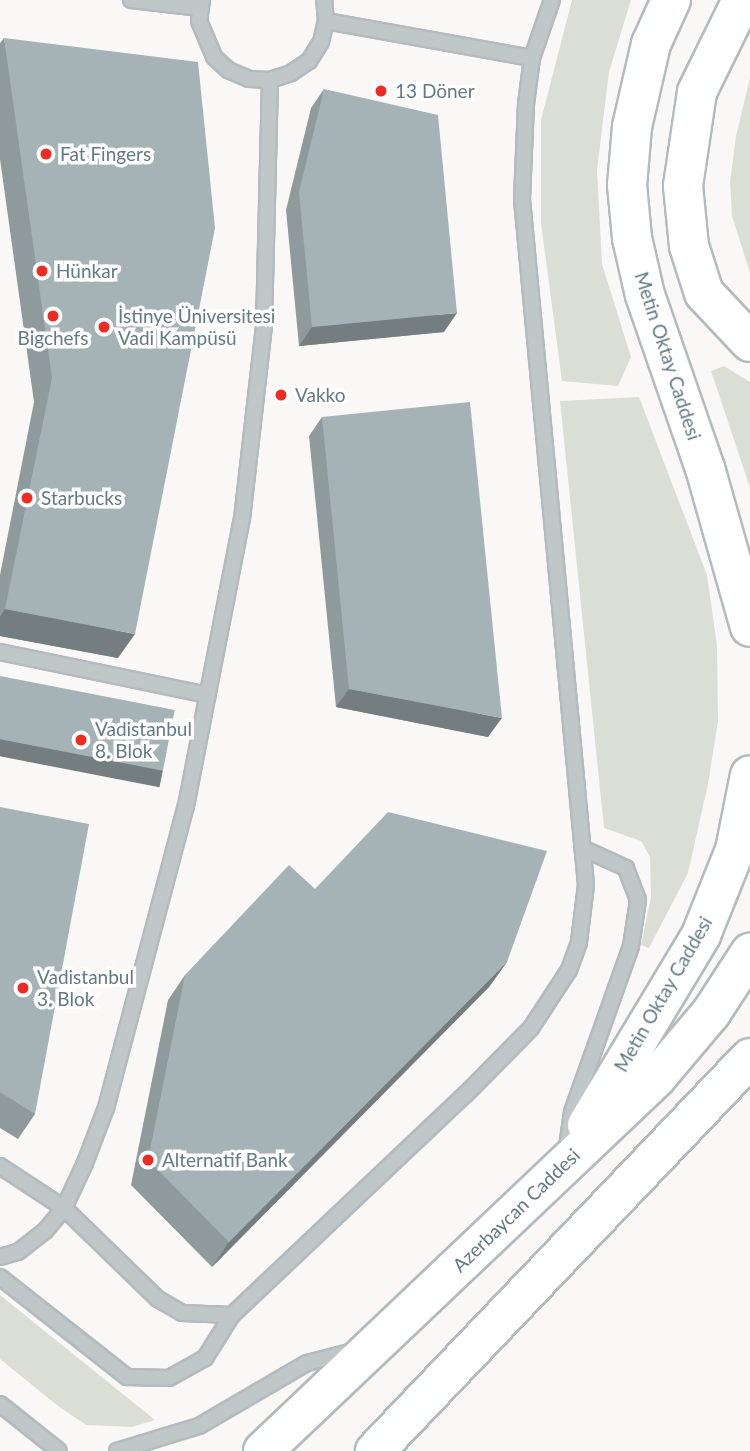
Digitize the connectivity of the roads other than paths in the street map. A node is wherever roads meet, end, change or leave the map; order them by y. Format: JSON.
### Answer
{"nodes":[{"id":1,"x":131,"y":0,"type":"edge"},
{"id":2,"x":324,"y":0,"type":"edge"},
{"id":3,"x":552,"y":0,"type":"edge"},
{"id":4,"x":671,"y":0,"type":"edge"},
{"id":5,"x":741,"y":0,"type":"edge"},
{"id":6,"x":202,"y":4,"type":"edge"},
{"id":7,"x":326,"y":20,"type":"junction"},
{"id":8,"x":532,"y":58,"type":"junction"},
{"id":9,"x":270,"y":80,"type":"junction"},
{"id":10,"x":750,"y":342,"type":"edge"},
{"id":11,"x":750,"y":627,"type":"edge"},
{"id":12,"x":0,"y":652,"type":"edge"},
{"id":13,"x":208,"y":695,"type":"junction"},
{"id":14,"x":750,"y":775,"type":"edge"},
{"id":15,"x":582,"y":849,"type":"junction"},
{"id":16,"x":750,"y":953,"type":"edge"},
{"id":17,"x":750,"y":1058,"type":"edge"},
{"id":18,"x":564,"y":1163,"type":"junction"},
{"id":19,"x":0,"y":1166,"type":"edge"},
{"id":20,"x":64,"y":1208,"type":"junction"},
{"id":21,"x":0,"y":1257,"type":"edge"},
{"id":22,"x":0,"y":1278,"type":"edge"},
{"id":23,"x":232,"y":1315,"type":"junction"},
{"id":24,"x":375,"y":1345,"type":"junction"},
{"id":25,"x":0,"y":1404,"type":"edge"},
{"id":26,"x":59,"y":1451,"type":"edge"},
{"id":27,"x":117,"y":1451,"type":"edge"},
{"id":28,"x":263,"y":1451,"type":"edge"},
{"id":29,"x":375,"y":1451,"type":"edge"}],
"edges":[{"from":1,"to":6,"type":"lane"},
{"from":2,"to":7,"type":"lane"},
{"from":3,"to":8,"type":"lane"},
{"from":4,"to":11,"type":"main road","name":"Metin Oktay Caddesi"},
{"from":5,"to":10,"type":"main road"},
{"from":6,"to":9,"type":"lane"},
{"from":7,"to":8,"type":"lane"},
{"from":7,"to":9,"type":"lane"},
{"from":8,"to":15,"type":"lane"},
{"from":9,"to":13,"type":"lane"},
{"from":12,"to":13,"type":"lane"},
{"from":13,"to":20,"type":"lane"},
{"from":14,"to":18,"type":"main road","name":"Metin Oktay Caddesi"},
{"from":15,"to":18,"type":"lane"},
{"from":15,"to":23,"type":"lane"},
{"from":16,"to":18,"type":"main road","name":"Azerbaycan Caddesi"},
{"from":17,"to":29,"type":"main road"},
{"from":18,"to":24,"type":"main road","name":"Azerbaycan Caddesi"},
{"from":19,"to":20,"type":"lane"},
{"from":20,"to":21,"type":"lane"},
{"from":20,"to":23,"type":"lane"},
{"from":22,"to":23,"type":"lane"},
{"from":24,"to":27,"type":"lane"},
{"from":24,"to":28,"type":"main road","name":"Azerbaycan Caddesi"},
{"from":25,"to":26,"type":"lane"}]}
